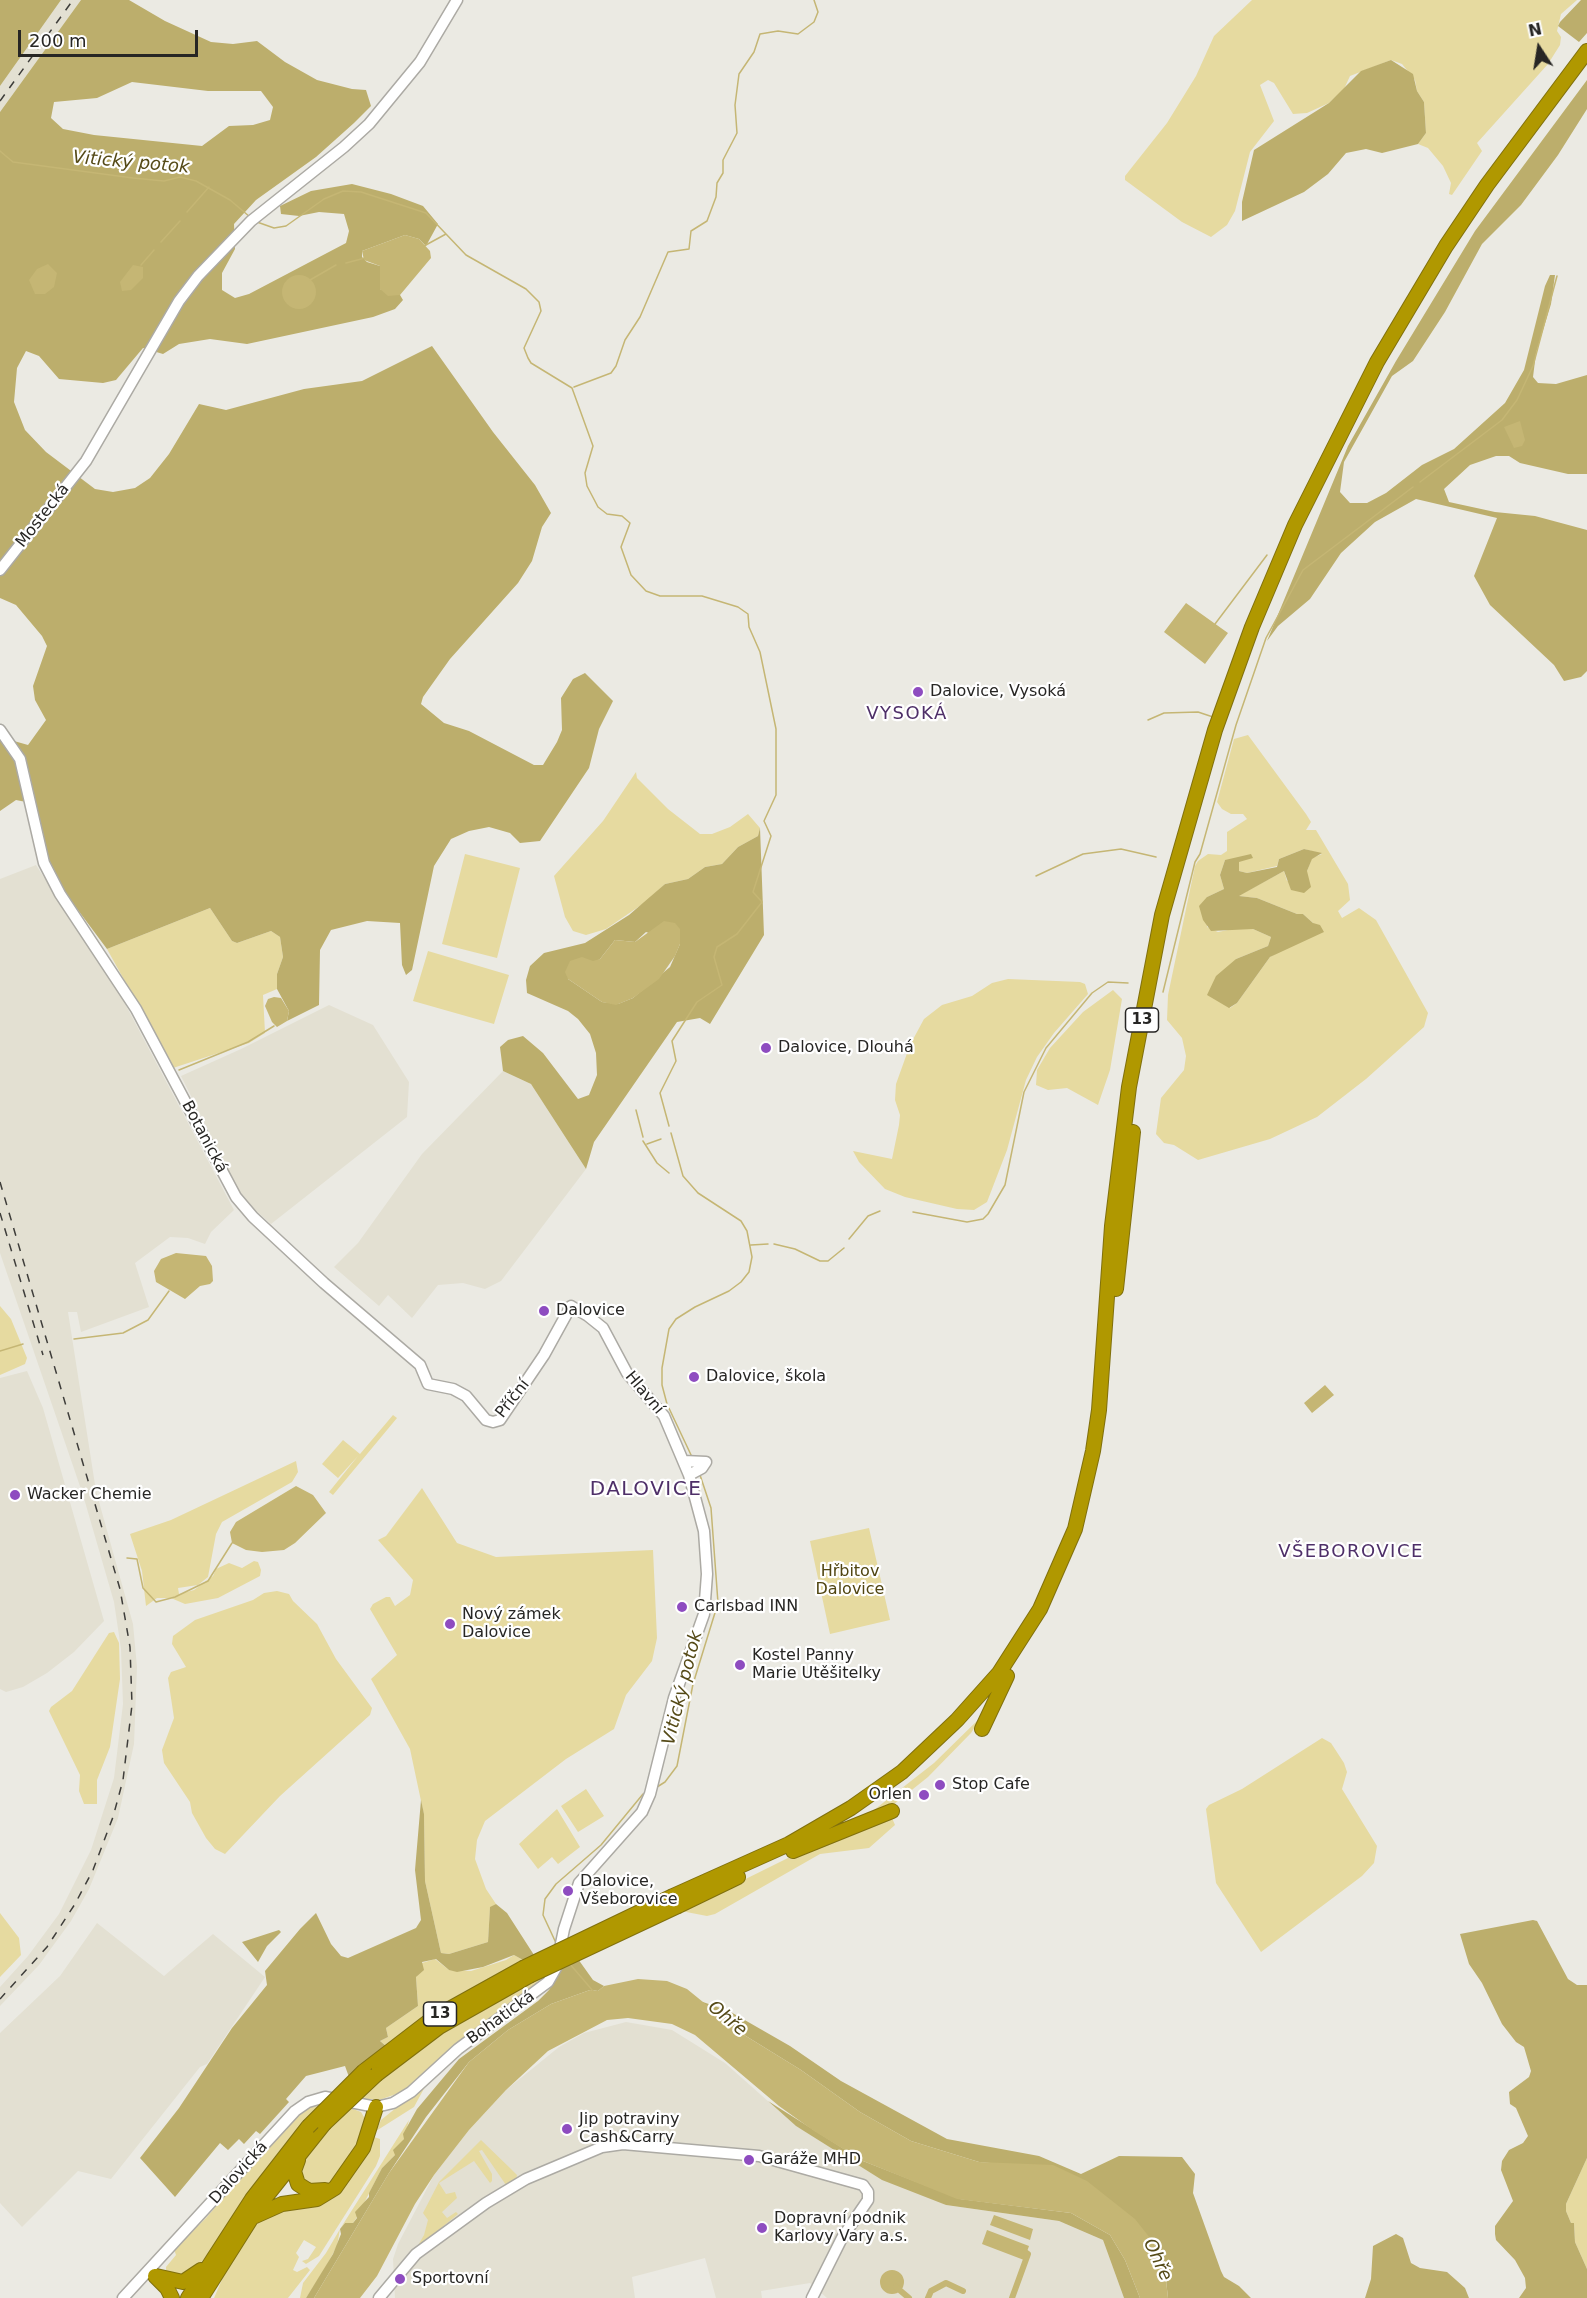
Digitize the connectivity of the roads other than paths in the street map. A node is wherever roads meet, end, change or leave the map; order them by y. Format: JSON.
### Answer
{"nodes":[{"id":1,"x":457,"y":0,"type":"edge"},
{"id":2,"x":1587,"y":51,"type":"edge"},
{"id":3,"x":1587,"y":65,"type":"edge"},
{"id":4,"x":0,"y":570,"type":"edge"},
{"id":5,"x":0,"y":730,"type":"edge"},
{"id":6,"x":571,"y":1306,"type":"joint"},
{"id":7,"x":428,"y":1384,"type":"joint"},
{"id":8,"x":695,"y":1466,"type":"joint"},
{"id":9,"x":1007,"y":1676,"type":"junction"},
{"id":10,"x":982,"y":1729,"type":"dead end"},
{"id":11,"x":892,"y":1811,"type":"dead end"},
{"id":12,"x":793,"y":1851,"type":"junction"},
{"id":13,"x":676,"y":1901,"type":"junction"},
{"id":14,"x":370,"y":2073,"type":"junction"},
{"id":15,"x":376,"y":2106,"type":"junction"},
{"id":16,"x":301,"y":2151,"type":"junction"},
{"id":17,"x":346,"y":2175,"type":"junction"},
{"id":18,"x":251,"y":2218,"type":"junction"},
{"id":19,"x":221,"y":2256,"type":"junction"},
{"id":20,"x":152,"y":2274,"type":"junction"},
{"id":21,"x":123,"y":2298,"type":"edge"},
{"id":22,"x":172,"y":2298,"type":"edge"},
{"id":23,"x":188,"y":2298,"type":"edge"},
{"id":24,"x":201,"y":2298,"type":"edge"},
{"id":25,"x":210,"y":2298,"type":"edge"},
{"id":26,"x":379,"y":2298,"type":"edge"},
{"id":27,"x":812,"y":2298,"type":"edge"}],
"edges":[{"from":1,"to":4,"type":"street","name":"Mostecká"},
{"from":2,"to":13,"type":"highway","number":"13"},
{"from":3,"to":9,"type":"highway","number":"13"},
{"from":5,"to":7,"type":"street","name":"Botanická"},
{"from":6,"to":7,"type":"street","name":"Příční"},
{"from":6,"to":8,"type":"street","name":"Hlavní"},
{"from":8,"to":15,"type":"street","name":"Bohatická"},
{"from":9,"to":10,"type":"highway"},
{"from":9,"to":12,"type":"highway","number":"13"},
{"from":11,"to":12,"type":"highway"},
{"from":12,"to":13,"type":"highway","number":"13"},
{"from":13,"to":14,"type":"highway","number":"13","bridge":true},
{"from":14,"to":16,"type":"highway","number":"13","bridge":true},
{"from":14,"to":19,"type":"highway","number":"13","bridge":true},
{"from":15,"to":17,"type":"highway"},
{"from":15,"to":20,"type":"street","name":"Dalovická"},
{"from":16,"to":17,"type":"highway"},
{"from":16,"to":18,"type":"highway","number":"13"},
{"from":17,"to":18,"type":"highway"},
{"from":18,"to":19,"type":"highway","number":"13"},
{"from":19,"to":20,"type":"highway"},
{"from":19,"to":23,"type":"highway","number":"13"},
{"from":19,"to":24,"type":"highway","number":"13"},
{"from":19,"to":25,"type":"highway"},
{"from":20,"to":21,"type":"street","name":"Dalovická"},
{"from":20,"to":22,"type":"highway"},
{"from":26,"to":27,"type":"street"}]}
